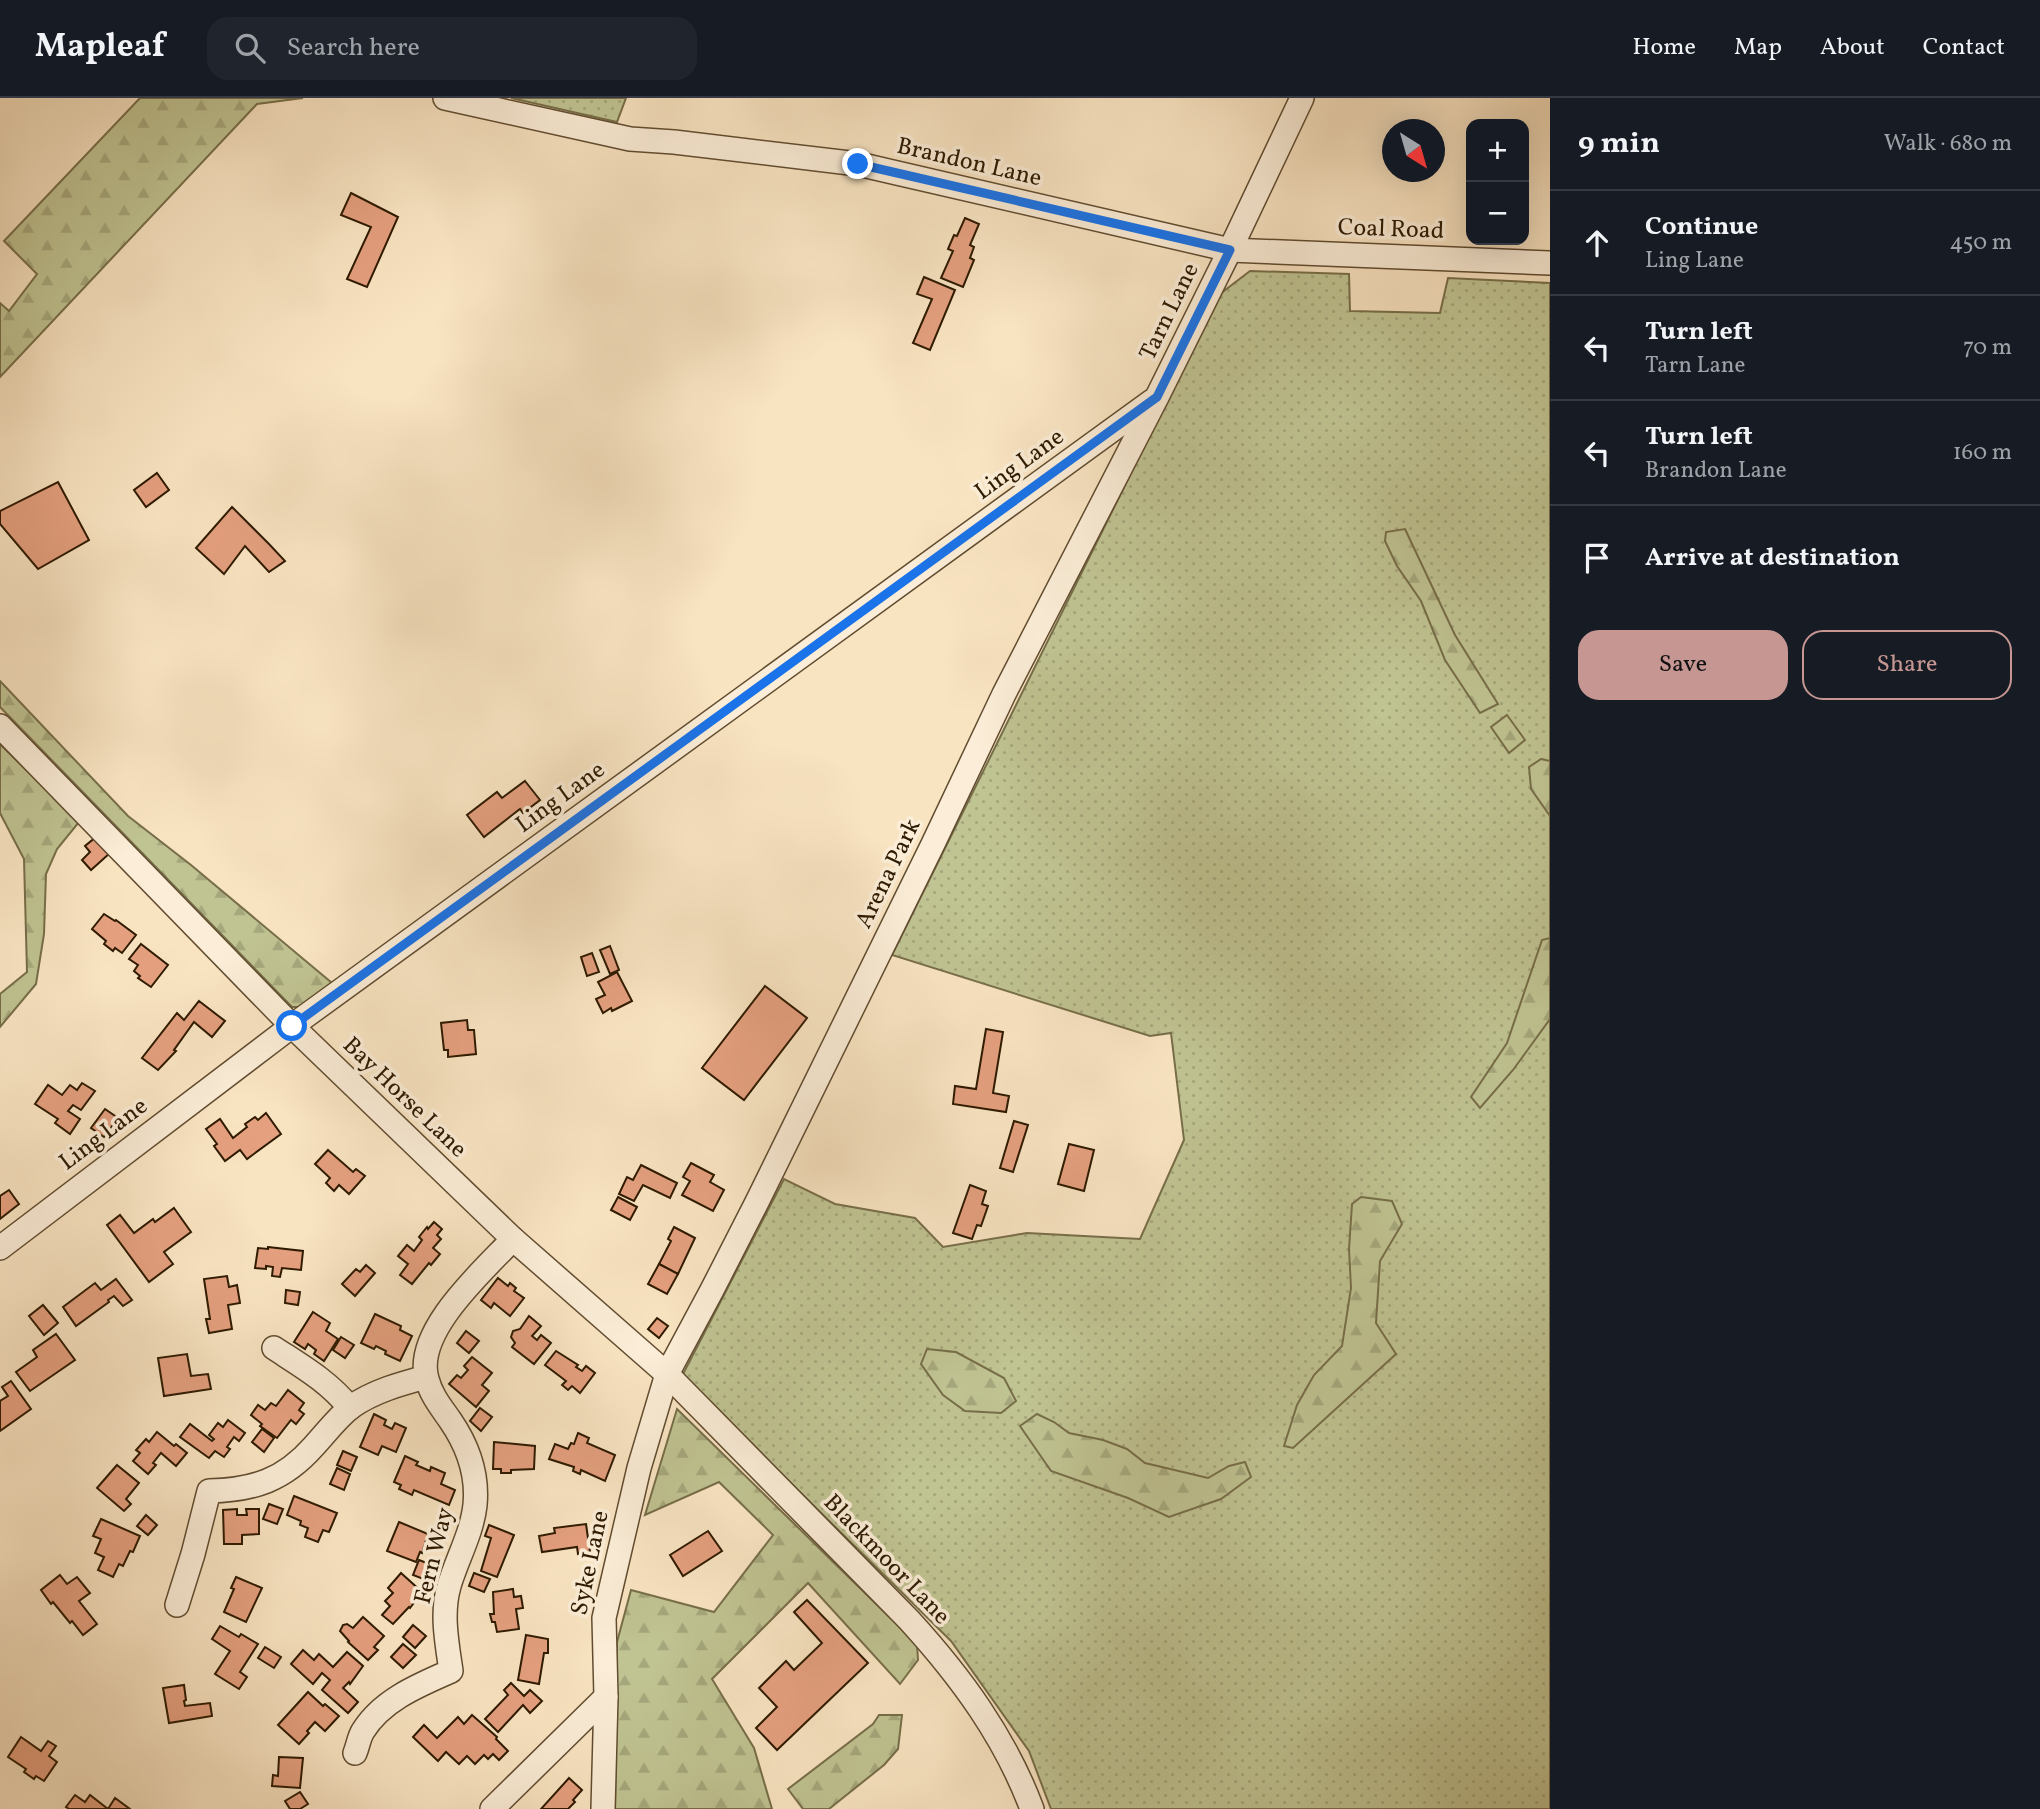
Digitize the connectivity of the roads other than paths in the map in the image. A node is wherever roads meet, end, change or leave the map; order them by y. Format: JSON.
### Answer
{"nodes":[{"id":1,"x":445,"y":98,"type":"edge"},
{"id":2,"x":1302,"y":98,"type":"edge"},
{"id":3,"x":1230,"y":250,"type":"junction"},
{"id":4,"x":1550,"y":263,"type":"edge"},
{"id":5,"x":1157,"y":397,"type":"junction"},
{"id":6,"x":0,"y":726,"type":"edge"},
{"id":7,"x":292,"y":1026,"type":"junction"},
{"id":8,"x":513,"y":1239,"type":"junction"},
{"id":9,"x":0,"y":1248,"type":"edge"},
{"id":10,"x":274,"y":1348,"type":"dead end"},
{"id":11,"x":667,"y":1374,"type":"junction"},
{"id":12,"x":426,"y":1377,"type":"junction"},
{"id":13,"x":350,"y":1408,"type":"junction"},
{"id":14,"x":177,"y":1605,"type":"dead end"},
{"id":15,"x":606,"y":1697,"type":"junction"},
{"id":16,"x":355,"y":1753,"type":"dead end"},
{"id":17,"x":492,"y":1809,"type":"edge"},
{"id":18,"x":603,"y":1809,"type":"edge"},
{"id":19,"x":1032,"y":1809,"type":"edge"}],
"edges":[{"from":1,"to":3,"type":"street","name":"Brandon Lane"},
{"from":2,"to":3,"type":"street","name":"Tarn Lane"},
{"from":3,"to":4,"type":"street","name":"Coal Road"},
{"from":3,"to":5,"type":"street","name":"Tarn Lane"},
{"from":5,"to":7,"type":"street","name":"Ling Lane"},
{"from":5,"to":11,"type":"street","name":"Arena Park"},
{"from":6,"to":7,"type":"street","name":"Bay Horse Lane"},
{"from":7,"to":8,"type":"street","name":"Bay Horse Lane"},
{"from":7,"to":9,"type":"street","name":"Ling Lane"},
{"from":8,"to":11,"type":"street","name":"Bay Horse Lane"},
{"from":8,"to":12,"type":"street"},
{"from":10,"to":13,"type":"street"},
{"from":11,"to":15,"type":"street","name":"Syke Lane"},
{"from":11,"to":19,"type":"street","name":"Blackmoor Lane"},
{"from":12,"to":13,"type":"street"},
{"from":12,"to":16,"type":"street","name":"Fern Way"},
{"from":13,"to":14,"type":"street"},
{"from":15,"to":17,"type":"street"},
{"from":15,"to":18,"type":"street","name":"Syke Lane"}]}
